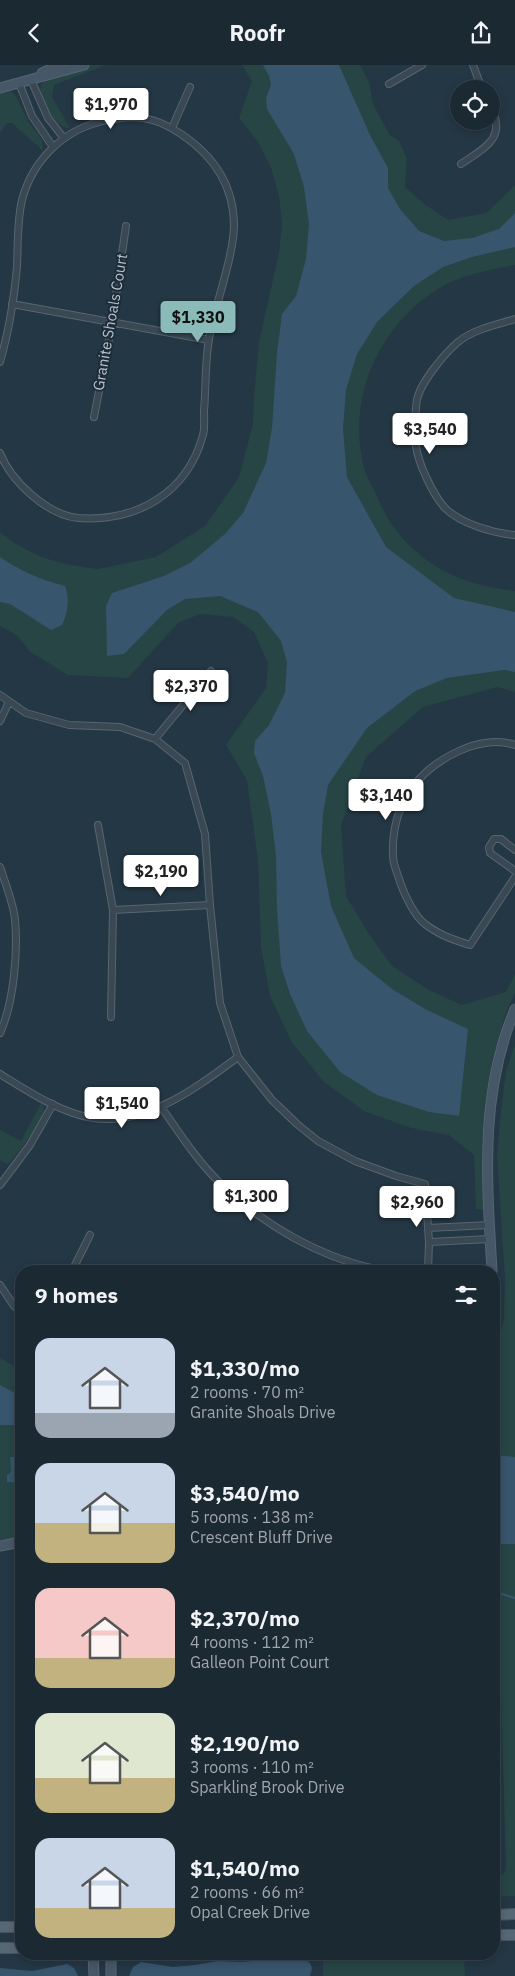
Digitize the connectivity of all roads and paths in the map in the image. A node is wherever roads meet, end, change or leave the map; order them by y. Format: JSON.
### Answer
{"nodes":[{"id":1,"x":59,"y":65,"type":"edge"},
{"id":2,"x":84,"y":65,"type":"edge"},
{"id":3,"x":422,"y":65,"type":"edge"},
{"id":4,"x":473,"y":65,"type":"edge"},
{"id":5,"x":32,"y":80,"type":"junction"},
{"id":6,"x":479,"y":80,"type":"edge"},
{"id":7,"x":19,"y":83,"type":"junction"},
{"id":8,"x":389,"y":84,"type":"dead end"},
{"id":9,"x":0,"y":87,"type":"edge"},
{"id":10,"x":190,"y":87,"type":"dead end"},
{"id":11,"x":172,"y":128,"type":"junction"},
{"id":12,"x":497,"y":130,"type":"edge"},
{"id":13,"x":63,"y":137,"type":"junction"},
{"id":14,"x":53,"y":147,"type":"junction"},
{"id":15,"x":461,"y":164,"type":"dead end"},
{"id":16,"x":126,"y":226,"type":"dead end"},
{"id":17,"x":12,"y":304,"type":"junction"},
{"id":18,"x":515,"y":319,"type":"edge"},
{"id":19,"x":112,"y":323,"type":"junction"},
{"id":20,"x":209,"y":340,"type":"junction"},
{"id":21,"x":0,"y":362,"type":"edge"},
{"id":22,"x":94,"y":417,"type":"dead end"},
{"id":23,"x":0,"y":453,"type":"edge"},
{"id":24,"x":515,"y":535,"type":"edge"},
{"id":25,"x":211,"y":671,"type":"dead end"},
{"id":26,"x":0,"y":695,"type":"edge"},
{"id":27,"x":9,"y":701,"type":"junction"},
{"id":28,"x":0,"y":721,"type":"edge"},
{"id":29,"x":155,"y":739,"type":"junction"},
{"id":30,"x":515,"y":745,"type":"edge"},
{"id":31,"x":98,"y":825,"type":"dead end"},
{"id":32,"x":515,"y":850,"type":"edge"},
{"id":33,"x":0,"y":867,"type":"edge"},
{"id":34,"x":515,"y":871,"type":"edge"},
{"id":35,"x":515,"y":877,"type":"edge"},
{"id":36,"x":210,"y":905,"type":"junction"},
{"id":37,"x":113,"y":910,"type":"junction"},
{"id":38,"x":515,"y":1009,"type":"edge"},
{"id":39,"x":112,"y":1017,"type":"dead end"},
{"id":40,"x":0,"y":1033,"type":"edge"},
{"id":41,"x":238,"y":1057,"type":"junction"},
{"id":42,"x":0,"y":1074,"type":"edge"},
{"id":43,"x":53,"y":1104,"type":"junction"},
{"id":44,"x":162,"y":1107,"type":"junction"},
{"id":45,"x":0,"y":1185,"type":"edge"},
{"id":46,"x":490,"y":1225,"type":"junction"},
{"id":47,"x":428,"y":1229,"type":"junction"},
{"id":48,"x":90,"y":1235,"type":"dead end"},
{"id":49,"x":490,"y":1239,"type":"junction"},
{"id":50,"x":429,"y":1242,"type":"junction"},
{"id":51,"x":75,"y":1265,"type":"edge"},
{"id":52,"x":362,"y":1265,"type":"edge"},
{"id":53,"x":428,"y":1265,"type":"edge"},
{"id":54,"x":492,"y":1265,"type":"edge"},
{"id":55,"x":0,"y":1285,"type":"edge"},
{"id":56,"x":15,"y":1308,"type":"edge"},
{"id":57,"x":15,"y":1544,"type":"edge"},
{"id":58,"x":1,"y":1546,"type":"edge"},
{"id":59,"x":15,"y":1548,"type":"edge"},
{"id":60,"x":515,"y":1914,"type":"edge"},
{"id":61,"x":500,"y":1915,"type":"edge"},
{"id":62,"x":0,"y":1927,"type":"edge"},
{"id":63,"x":15,"y":1927,"type":"edge"},
{"id":64,"x":500,"y":1935,"type":"edge"},
{"id":65,"x":515,"y":1935,"type":"edge"},
{"id":66,"x":0,"y":1948,"type":"edge"},
{"id":67,"x":15,"y":1948,"type":"edge"},
{"id":68,"x":93,"y":1960,"type":"edge"},
{"id":69,"x":110,"y":1960,"type":"edge"},
{"id":70,"x":94,"y":1976,"type":"edge"},
{"id":71,"x":111,"y":1976,"type":"edge"}],
"edges":[{"from":1,"to":5,"type":"street"},
{"from":2,"to":5,"type":"street"},
{"from":3,"to":8,"type":"street"},
{"from":4,"to":6,"type":"street"},
{"from":5,"to":7,"type":"street"},
{"from":5,"to":13,"type":"street"},
{"from":7,"to":9,"type":"street"},
{"from":7,"to":14,"type":"street"},
{"from":10,"to":11,"type":"street"},
{"from":11,"to":13,"type":"street"},
{"from":11,"to":20,"type":"street"},
{"from":12,"to":15,"type":"street"},
{"from":13,"to":14,"type":"street"},
{"from":14,"to":17,"type":"street"},
{"from":16,"to":19,"type":"street","name":"Granite Shoals Court"},
{"from":17,"to":19,"type":"street"},
{"from":17,"to":21,"type":"street"},
{"from":18,"to":24,"type":"street"},
{"from":19,"to":20,"type":"street"},
{"from":19,"to":22,"type":"street","name":"Granite Shoals Court"},
{"from":20,"to":23,"type":"street"},
{"from":25,"to":29,"type":"street"},
{"from":26,"to":27,"type":"street"},
{"from":27,"to":28,"type":"street"},
{"from":27,"to":29,"type":"street"},
{"from":29,"to":36,"type":"street"},
{"from":30,"to":35,"type":"street"},
{"from":31,"to":37,"type":"street"},
{"from":32,"to":34,"type":"street"},
{"from":33,"to":40,"type":"street"},
{"from":36,"to":37,"type":"street"},
{"from":36,"to":41,"type":"street"},
{"from":37,"to":39,"type":"street"},
{"from":38,"to":46,"type":"street"},
{"from":41,"to":44,"type":"street"},
{"from":41,"to":47,"type":"street"},
{"from":42,"to":43,"type":"street"},
{"from":43,"to":44,"type":"street"},
{"from":43,"to":45,"type":"street"},
{"from":44,"to":52,"type":"street"},
{"from":46,"to":47,"type":"street"},
{"from":46,"to":49,"type":"street"},
{"from":47,"to":50,"type":"street"},
{"from":48,"to":51,"type":"street"},
{"from":49,"to":50,"type":"street"},
{"from":49,"to":54,"type":"street"},
{"from":50,"to":53,"type":"street"},
{"from":55,"to":56,"type":"street"},
{"from":57,"to":58,"type":"street"},
{"from":58,"to":59,"type":"street"},
{"from":60,"to":61,"type":"main road"},
{"from":62,"to":63,"type":"main road"},
{"from":64,"to":65,"type":"main road"},
{"from":66,"to":67,"type":"main road"},
{"from":68,"to":70,"type":"street"},
{"from":69,"to":71,"type":"street"}]}
